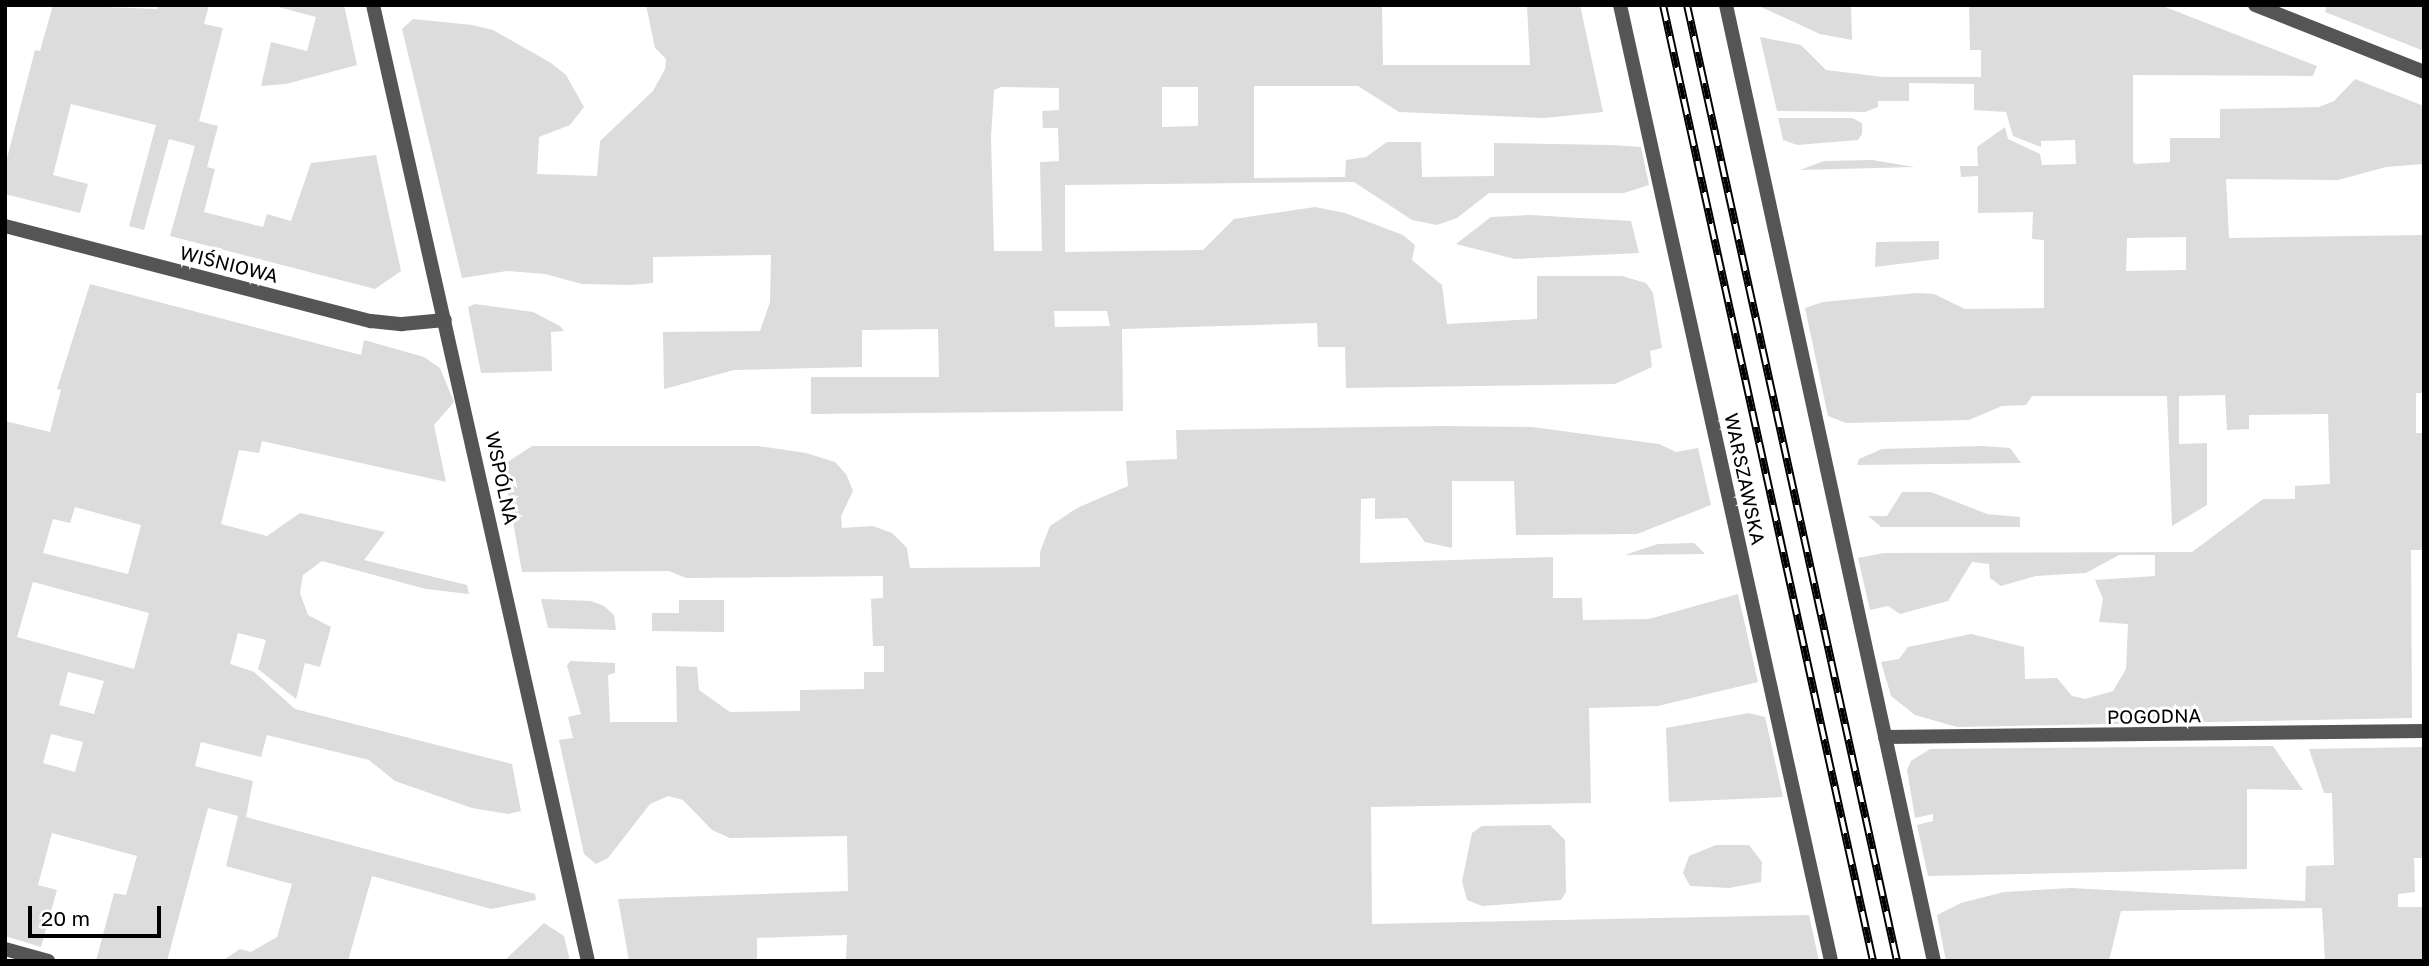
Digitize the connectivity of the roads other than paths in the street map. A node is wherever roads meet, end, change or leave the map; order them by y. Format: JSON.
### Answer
{"nodes":[{"id":1,"x":373,"y":5,"type":"edge"},
{"id":2,"x":1620,"y":5,"type":"edge"},
{"id":3,"x":1726,"y":5,"type":"edge"},
{"id":4,"x":2255,"y":5,"type":"edge"},
{"id":5,"x":2424,"y":72,"type":"edge"},
{"id":6,"x":5,"y":226,"type":"edge"},
{"id":7,"x":445,"y":320,"type":"junction"},
{"id":8,"x":2424,"y":731,"type":"edge"},
{"id":9,"x":1885,"y":737,"type":"junction"},
{"id":10,"x":5,"y":949,"type":"edge"},
{"id":11,"x":48,"y":961,"type":"edge"},
{"id":12,"x":588,"y":961,"type":"edge"},
{"id":13,"x":1831,"y":961,"type":"edge"},
{"id":14,"x":1934,"y":961,"type":"edge"}],
"edges":[{"from":1,"to":7,"type":"street","name":"WSPÓLNA"},
{"from":2,"to":13,"type":"street","name":"WARSZAWSKA"},
{"from":3,"to":9,"type":"street"},
{"from":4,"to":5,"type":"street"},
{"from":6,"to":7,"type":"street","name":"WIŚNIOWA"},
{"from":7,"to":12,"type":"street","name":"WSPÓLNA"},
{"from":8,"to":9,"type":"street","name":"POGODNA"},
{"from":9,"to":14,"type":"street"},
{"from":10,"to":11,"type":"street"}]}
